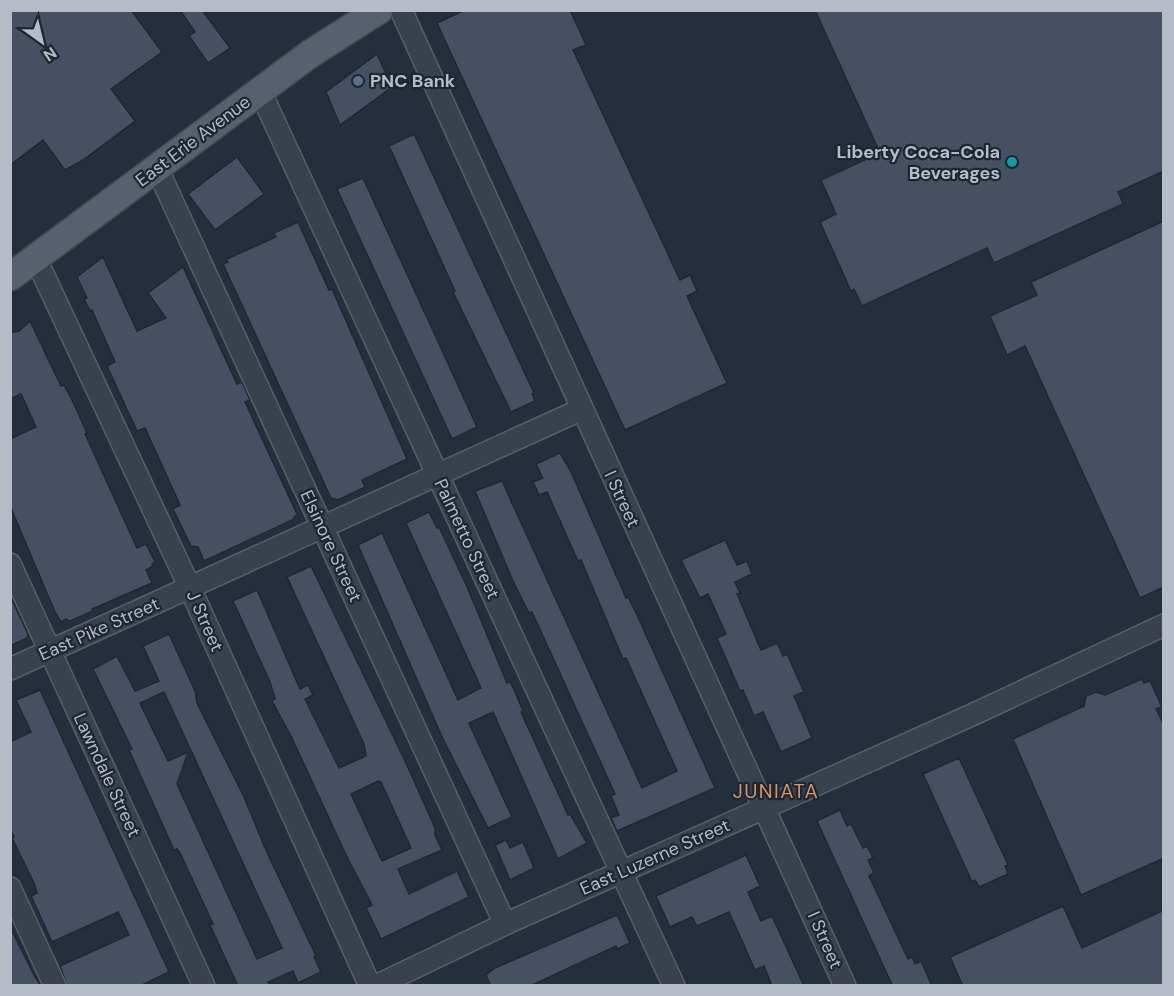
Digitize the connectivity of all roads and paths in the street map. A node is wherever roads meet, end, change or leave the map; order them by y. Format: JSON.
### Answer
{"nodes":[{"id":1,"x":379,"y":10,"type":"edge"},
{"id":2,"x":401,"y":10,"type":"edge"},
{"id":3,"x":260,"y":91,"type":"junction"},
{"id":4,"x":157,"y":168,"type":"junction"},
{"id":5,"x":36,"y":259,"type":"junction"},
{"id":6,"x":10,"y":278,"type":"edge"},
{"id":7,"x":580,"y":410,"type":"junction"},
{"id":8,"x":437,"y":475,"type":"junction"},
{"id":9,"x":322,"y":527,"type":"junction"},
{"id":10,"x":10,"y":564,"type":"edge"},
{"id":11,"x":190,"y":588,"type":"junction"},
{"id":12,"x":1161,"y":632,"type":"edge"},
{"id":13,"x":50,"y":651,"type":"junction"},
{"id":14,"x":10,"y":669,"type":"edge"},
{"id":15,"x":765,"y":808,"type":"junction"},
{"id":16,"x":622,"y":872,"type":"junction"},
{"id":17,"x":10,"y":888,"type":"edge"},
{"id":18,"x":505,"y":924,"type":"junction"},
{"id":19,"x":55,"y":986,"type":"edge"},
{"id":20,"x":204,"y":986,"type":"edge"},
{"id":21,"x":370,"y":986,"type":"edge"},
{"id":22,"x":376,"y":986,"type":"edge"},
{"id":23,"x":674,"y":986,"type":"edge"},
{"id":24,"x":845,"y":986,"type":"edge"}],
"edges":[{"from":1,"to":3,"type":"main road","name":"East Erie Avenue"},
{"from":2,"to":7,"type":"street","name":"I Street"},
{"from":3,"to":4,"type":"main road","name":"East Erie Avenue"},
{"from":3,"to":8,"type":"street","name":"Palmetto Street"},
{"from":4,"to":5,"type":"main road","name":"East Erie Avenue"},
{"from":4,"to":9,"type":"street","name":"Elsinore Street"},
{"from":5,"to":6,"type":"main road","name":"East Erie Avenue"},
{"from":5,"to":11,"type":"street","name":"J Street"},
{"from":7,"to":8,"type":"street","name":"East Pike Street"},
{"from":7,"to":15,"type":"street","name":"I Street"},
{"from":8,"to":9,"type":"street","name":"East Pike Street"},
{"from":8,"to":16,"type":"street","name":"Palmetto Street"},
{"from":9,"to":11,"type":"street","name":"East Pike Street"},
{"from":9,"to":18,"type":"street","name":"Elsinore Street"},
{"from":10,"to":13,"type":"street","name":"Lawndale Street"},
{"from":11,"to":13,"type":"street","name":"East Pike Street"},
{"from":11,"to":21,"type":"street","name":"J Street"},
{"from":12,"to":15,"type":"street","name":"East Luzerne Street"},
{"from":13,"to":14,"type":"street","name":"East Pike Street"},
{"from":13,"to":20,"type":"street","name":"Lawndale Street"},
{"from":15,"to":16,"type":"street","name":"East Luzerne Street"},
{"from":15,"to":24,"type":"street","name":"I Street"},
{"from":16,"to":18,"type":"street","name":"East Luzerne Street"},
{"from":16,"to":23,"type":"street","name":"Palmetto Street"},
{"from":17,"to":19,"type":"street"},
{"from":18,"to":22,"type":"street","name":"East Luzerne Street"}]}
